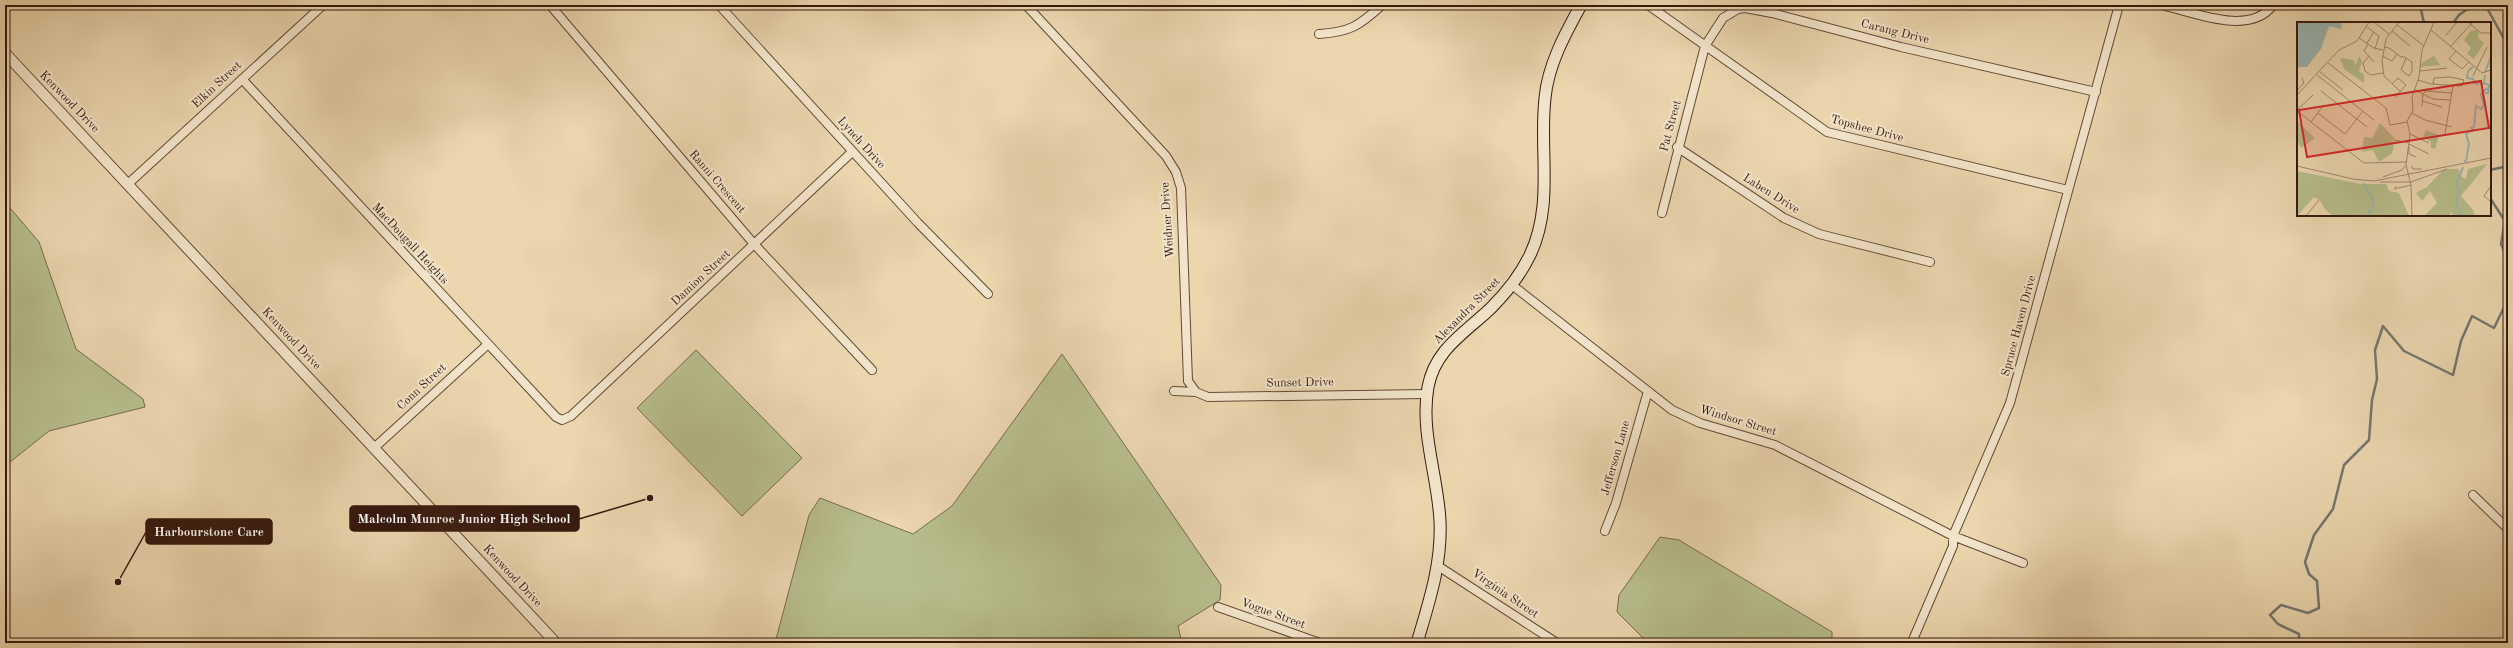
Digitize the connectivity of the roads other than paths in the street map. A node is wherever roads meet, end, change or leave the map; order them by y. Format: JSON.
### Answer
{"nodes":[{"id":1,"x":322,"y":5,"type":"edge"},
{"id":2,"x":550,"y":5,"type":"edge"},
{"id":3,"x":719,"y":5,"type":"edge"},
{"id":4,"x":1026,"y":5,"type":"edge"},
{"id":5,"x":1382,"y":5,"type":"edge"},
{"id":6,"x":1581,"y":5,"type":"edge"},
{"id":7,"x":1648,"y":5,"type":"edge"},
{"id":8,"x":2119,"y":5,"type":"edge"},
{"id":9,"x":2162,"y":5,"type":"edge"},
{"id":10,"x":2273,"y":5,"type":"edge"},
{"id":11,"x":1319,"y":34,"type":"dead end"},
{"id":12,"x":1704,"y":46,"type":"junction"},
{"id":13,"x":5,"y":53,"type":"edge"},
{"id":14,"x":242,"y":79,"type":"junction"},
{"id":15,"x":2096,"y":92,"type":"junction"},
{"id":16,"x":1677,"y":147,"type":"junction"},
{"id":17,"x":852,"y":152,"type":"junction"},
{"id":18,"x":129,"y":183,"type":"junction"},
{"id":19,"x":2068,"y":190,"type":"junction"},
{"id":20,"x":1662,"y":213,"type":"dead end"},
{"id":21,"x":754,"y":244,"type":"junction"},
{"id":22,"x":1930,"y":262,"type":"dead end"},
{"id":23,"x":1512,"y":285,"type":"junction"},
{"id":24,"x":988,"y":294,"type":"dead end"},
{"id":25,"x":487,"y":345,"type":"junction"},
{"id":26,"x":872,"y":370,"type":"dead end"},
{"id":27,"x":1174,"y":391,"type":"dead end"},
{"id":28,"x":1648,"y":391,"type":"junction"},
{"id":29,"x":1196,"y":392,"type":"junction"},
{"id":30,"x":1427,"y":394,"type":"junction"},
{"id":31,"x":565,"y":420,"type":"joint"},
{"id":32,"x":374,"y":448,"type":"junction"},
{"id":33,"x":2473,"y":495,"type":"dead end"},
{"id":34,"x":2508,"y":529,"type":"edge"},
{"id":35,"x":1605,"y":531,"type":"dead end"},
{"id":36,"x":1953,"y":536,"type":"junction"},
{"id":37,"x":2022,"y":562,"type":"dead end"},
{"id":38,"x":1438,"y":566,"type":"junction"},
{"id":39,"x":1218,"y":607,"type":"dead end"},
{"id":40,"x":1912,"y":642,"type":"dead end"},
{"id":41,"x":556,"y":643,"type":"edge"},
{"id":42,"x":1320,"y":643,"type":"edge"},
{"id":43,"x":1417,"y":643,"type":"edge"},
{"id":44,"x":1557,"y":643,"type":"edge"}],
"edges":[{"from":1,"to":14,"type":"street","name":"Elkin Street"},
{"from":2,"to":21,"type":"street","name":"Ranni Crescent"},
{"from":3,"to":17,"type":"street","name":"Lynch Drive"},
{"from":4,"to":29,"type":"street","name":"Weidner Drive"},
{"from":5,"to":11,"type":"street"},
{"from":6,"to":23,"type":"main road","name":"Alexandra Street"},
{"from":7,"to":12,"type":"street","name":"Topshee Drive"},
{"from":8,"to":15,"type":"street","name":"Spruce Haven Drive"},
{"from":9,"to":10,"type":"street"},
{"from":12,"to":15,"type":"street","name":"Carang Drive"},
{"from":12,"to":16,"type":"street","name":"Pat Street"},
{"from":12,"to":19,"type":"street","name":"Topshee Drive"},
{"from":13,"to":18,"type":"street","name":"Kenwood Drive"},
{"from":14,"to":18,"type":"street","name":"Elkin Street"},
{"from":14,"to":25,"type":"street","name":"MacDougall Heights"},
{"from":15,"to":19,"type":"street","name":"Spruce Haven Drive"},
{"from":16,"to":20,"type":"street","name":"Pat Street"},
{"from":16,"to":22,"type":"street","name":"Laben Drive"},
{"from":17,"to":21,"type":"street","name":"Damion Street"},
{"from":17,"to":24,"type":"street","name":"Lynch Drive"},
{"from":18,"to":32,"type":"street","name":"Kenwood Drive"},
{"from":19,"to":36,"type":"street","name":"Spruce Haven Drive"},
{"from":21,"to":26,"type":"street","name":"Ranni Crescent"},
{"from":21,"to":31,"type":"street","name":"Damion Street"},
{"from":23,"to":28,"type":"street","name":"Windsor Street"},
{"from":23,"to":30,"type":"main road","name":"Alexandra Street"},
{"from":25,"to":31,"type":"street","name":"MacDougall Heights"},
{"from":25,"to":32,"type":"street","name":"Conn Street"},
{"from":27,"to":29,"type":"street","name":"Sunset Drive"},
{"from":28,"to":35,"type":"street","name":"Jefferson Lane"},
{"from":28,"to":36,"type":"street","name":"Windsor Street"},
{"from":29,"to":30,"type":"street","name":"Sunset Drive"},
{"from":30,"to":38,"type":"main road","name":"Alexandra Street"},
{"from":32,"to":41,"type":"street","name":"Kenwood Drive"},
{"from":33,"to":34,"type":"street"},
{"from":36,"to":37,"type":"street","name":"Windsor Street"},
{"from":36,"to":40,"type":"street","name":"Spruce Haven Drive"},
{"from":38,"to":43,"type":"main road","name":"Alexandra Street"},
{"from":38,"to":44,"type":"street","name":"Virginia Street"},
{"from":39,"to":42,"type":"street","name":"Vogue Street"}]}
